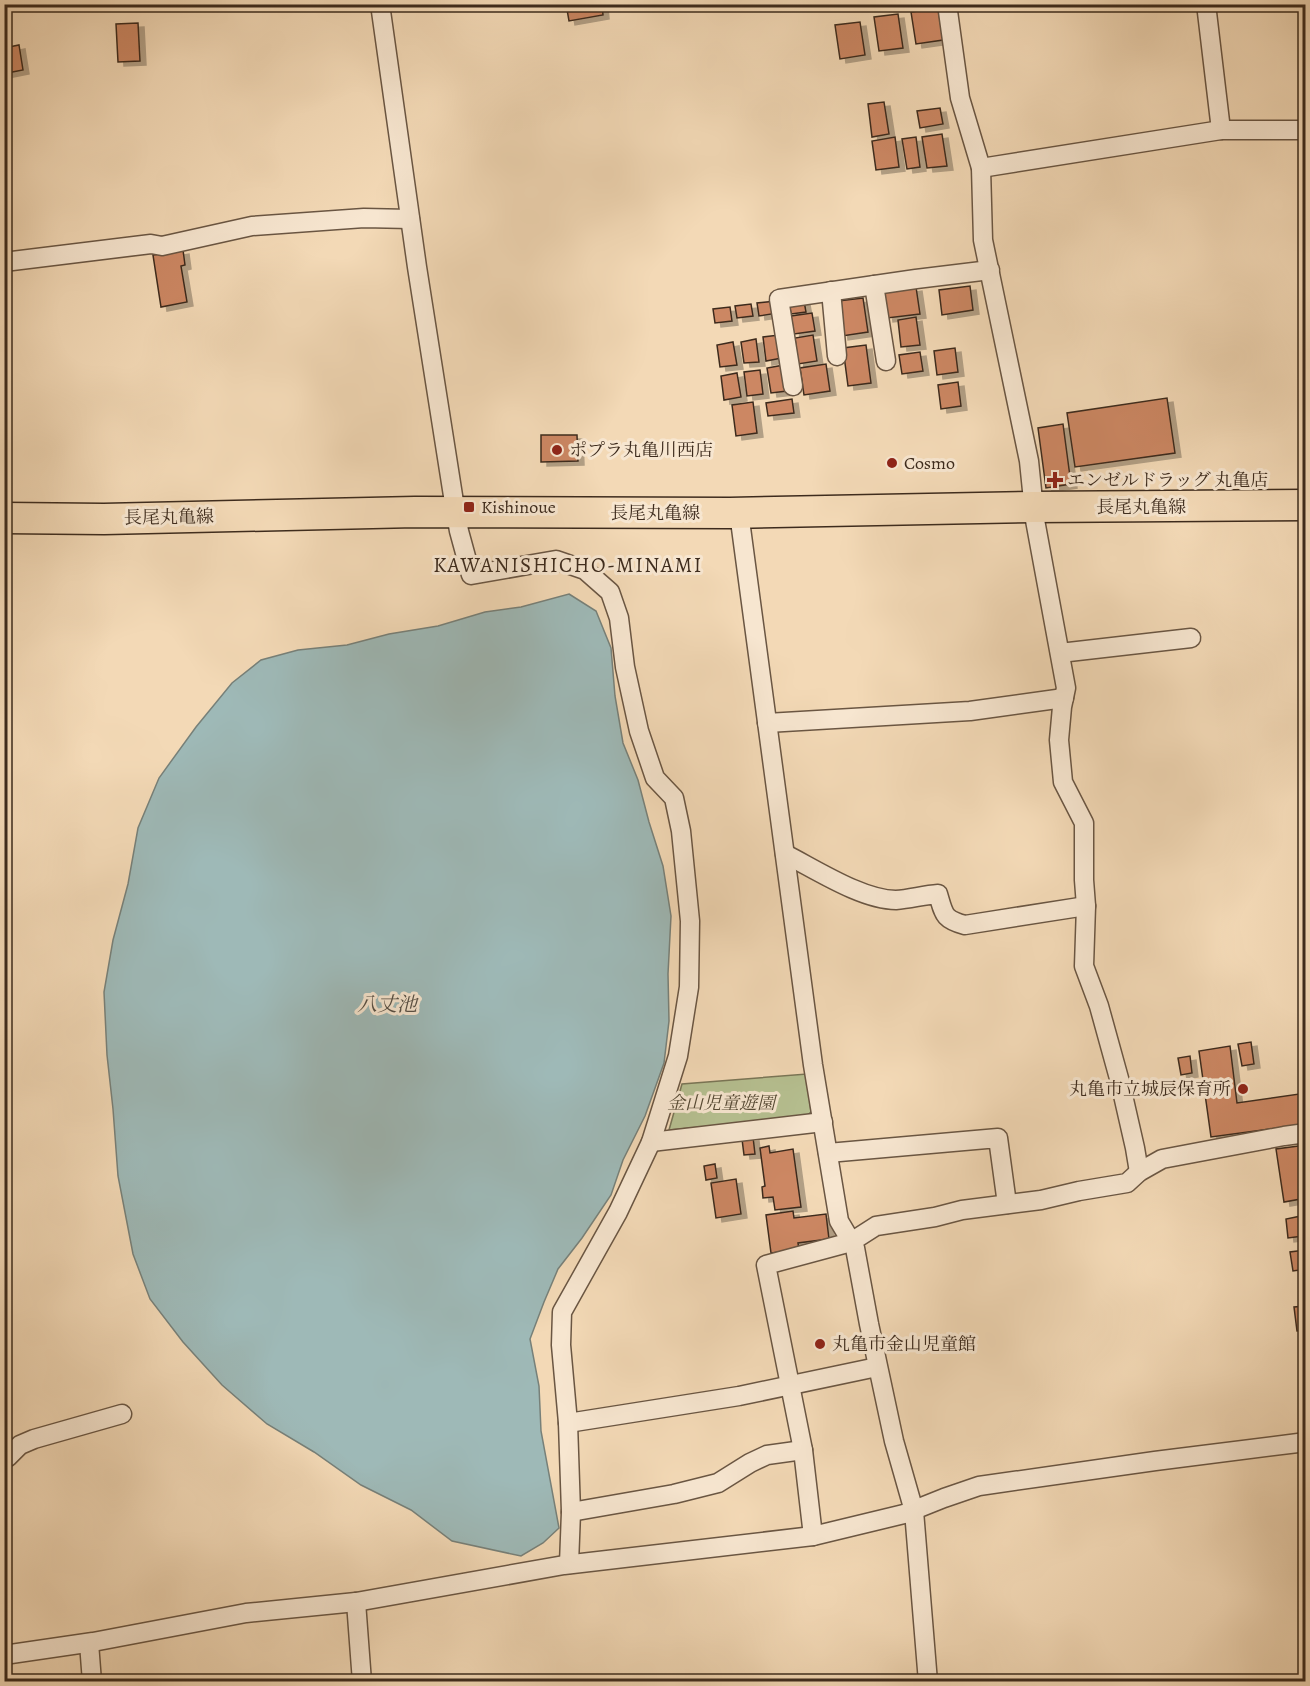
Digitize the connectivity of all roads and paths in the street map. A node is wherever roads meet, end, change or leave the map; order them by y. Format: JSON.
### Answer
{"nodes":[{"id":1,"x":380,"y":4,"type":"edge"},
{"id":2,"x":947,"y":4,"type":"edge"},
{"id":3,"x":1206,"y":4,"type":"edge"},
{"id":4,"x":1221,"y":130,"type":"junction"},
{"id":5,"x":1305,"y":130,"type":"edge"},
{"id":6,"x":981,"y":168,"type":"junction"},
{"id":7,"x":410,"y":219,"type":"junction"},
{"id":8,"x":4,"y":262,"type":"edge"},
{"id":9,"x":990,"y":270,"type":"junction"},
{"id":10,"x":874,"y":285,"type":"junction"},
{"id":11,"x":831,"y":291,"type":"junction"},
{"id":12,"x":837,"y":356,"type":"dead end"},
{"id":13,"x":886,"y":361,"type":"dead end"},
{"id":14,"x":793,"y":386,"type":"dead end"},
{"id":15,"x":1305,"y":505,"type":"edge"},
{"id":16,"x":1034,"y":507,"type":"junction"},
{"id":17,"x":457,"y":513,"type":"junction"},
{"id":18,"x":739,"y":513,"type":"junction"},
{"id":19,"x":4,"y":518,"type":"edge"},
{"id":20,"x":1191,"y":638,"type":"dead end"},
{"id":21,"x":1060,"y":653,"type":"junction"},
{"id":22,"x":1064,"y":698,"type":"junction"},
{"id":23,"x":767,"y":723,"type":"junction"},
{"id":24,"x":784,"y":854,"type":"junction"},
{"id":25,"x":1086,"y":906,"type":"junction"},
{"id":26,"x":823,"y":1122,"type":"junction"},
{"id":27,"x":1305,"y":1133,"type":"edge"},
{"id":28,"x":651,"y":1142,"type":"junction"},
{"id":29,"x":828,"y":1153,"type":"junction"},
{"id":30,"x":1139,"y":1172,"type":"junction"},
{"id":31,"x":1006,"y":1204,"type":"junction"},
{"id":32,"x":851,"y":1242,"type":"junction"},
{"id":33,"x":877,"y":1367,"type":"junction"},
{"id":34,"x":790,"y":1385,"type":"junction"},
{"id":35,"x":122,"y":1414,"type":"dead end"},
{"id":36,"x":568,"y":1424,"type":"junction"},
{"id":37,"x":1305,"y":1442,"type":"edge"},
{"id":38,"x":803,"y":1450,"type":"junction"},
{"id":39,"x":4,"y":1458,"type":"edge"},
{"id":40,"x":914,"y":1510,"type":"junction"},
{"id":41,"x":571,"y":1512,"type":"junction"},
{"id":42,"x":813,"y":1536,"type":"junction"},
{"id":43,"x":569,"y":1564,"type":"junction"},
{"id":44,"x":356,"y":1602,"type":"junction"},
{"id":45,"x":89,"y":1643,"type":"junction"},
{"id":46,"x":4,"y":1655,"type":"edge"},
{"id":47,"x":92,"y":1682,"type":"edge"},
{"id":48,"x":362,"y":1682,"type":"edge"},
{"id":49,"x":928,"y":1682,"type":"edge"}],
"edges":[{"from":1,"to":7,"type":"street"},
{"from":2,"to":6,"type":"street"},
{"from":3,"to":4,"type":"street"},
{"from":4,"to":5,"type":"street"},
{"from":4,"to":6,"type":"street"},
{"from":6,"to":9,"type":"street"},
{"from":7,"to":8,"type":"street"},
{"from":7,"to":17,"type":"street"},
{"from":9,"to":10,"type":"street"},
{"from":9,"to":16,"type":"street"},
{"from":10,"to":11,"type":"street"},
{"from":10,"to":13,"type":"street"},
{"from":11,"to":12,"type":"street"},
{"from":11,"to":14,"type":"street"},
{"from":15,"to":16,"type":"main road","name":"長尾丸亀線"},
{"from":16,"to":18,"type":"main road","name":"長尾丸亀線"},
{"from":16,"to":21,"type":"street"},
{"from":17,"to":18,"type":"main road","name":"長尾丸亀線"},
{"from":17,"to":19,"type":"main road","name":"長尾丸亀線"},
{"from":17,"to":28,"type":"street"},
{"from":18,"to":23,"type":"street"},
{"from":20,"to":21,"type":"street"},
{"from":21,"to":22,"type":"street"},
{"from":22,"to":23,"type":"street"},
{"from":22,"to":25,"type":"street"},
{"from":23,"to":24,"type":"street"},
{"from":24,"to":25,"type":"street"},
{"from":24,"to":26,"type":"street"},
{"from":25,"to":30,"type":"street"},
{"from":26,"to":28,"type":"street"},
{"from":26,"to":29,"type":"street"},
{"from":27,"to":30,"type":"street"},
{"from":28,"to":36,"type":"street"},
{"from":29,"to":31,"type":"street"},
{"from":29,"to":32,"type":"street"},
{"from":30,"to":31,"type":"street"},
{"from":31,"to":32,"type":"street"},
{"from":32,"to":33,"type":"street"},
{"from":32,"to":34,"type":"street"},
{"from":33,"to":34,"type":"street"},
{"from":33,"to":40,"type":"street"},
{"from":34,"to":36,"type":"street"},
{"from":34,"to":38,"type":"street"},
{"from":35,"to":39,"type":"street"},
{"from":36,"to":41,"type":"street"},
{"from":37,"to":40,"type":"street"},
{"from":38,"to":41,"type":"street"},
{"from":38,"to":42,"type":"street"},
{"from":40,"to":42,"type":"street"},
{"from":40,"to":49,"type":"street"},
{"from":41,"to":43,"type":"street"},
{"from":42,"to":43,"type":"street"},
{"from":43,"to":44,"type":"street"},
{"from":44,"to":45,"type":"street"},
{"from":44,"to":48,"type":"street"},
{"from":45,"to":46,"type":"street"},
{"from":45,"to":47,"type":"street"}]}
